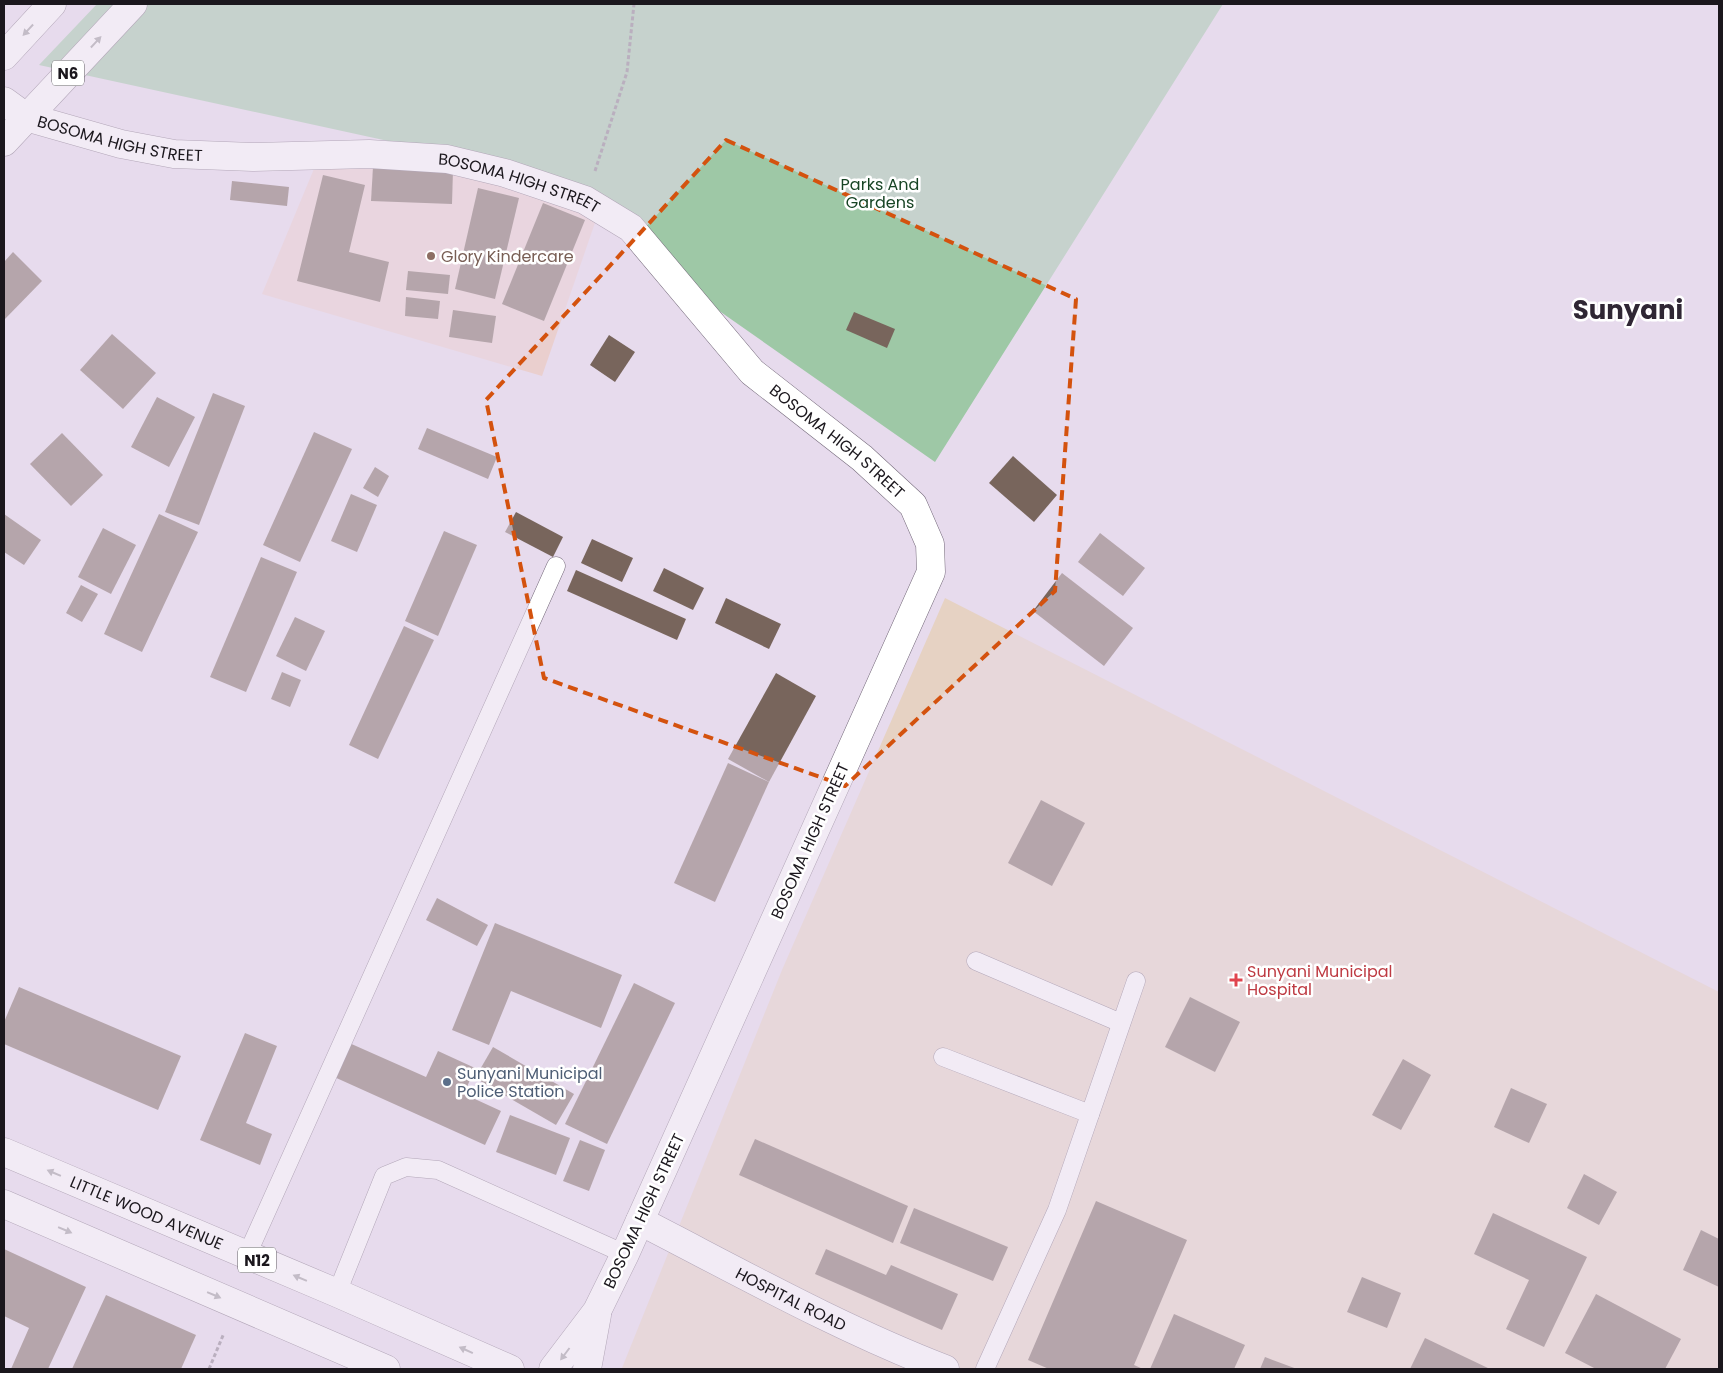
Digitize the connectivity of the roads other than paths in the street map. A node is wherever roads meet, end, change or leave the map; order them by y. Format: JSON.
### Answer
{"nodes":[{"id":1,"x":52,"y":4,"type":"edge"},
{"id":2,"x":133,"y":4,"type":"edge"},
{"id":3,"x":4,"y":56,"type":"edge"},
{"id":4,"x":4,"y":101,"type":"edge"},
{"id":5,"x":26,"y":117,"type":"junction"},
{"id":6,"x":4,"y":142,"type":"edge"},
{"id":7,"x":556,"y":566,"type":"dead end"},
{"id":8,"x":976,"y":961,"type":"dead end"},
{"id":9,"x":1136,"y":981,"type":"dead end"},
{"id":10,"x":1121,"y":1023,"type":"junction"},
{"id":11,"x":943,"y":1057,"type":"dead end"},
{"id":12,"x":1090,"y":1114,"type":"junction"},
{"id":13,"x":4,"y":1152,"type":"edge"},
{"id":14,"x":4,"y":1204,"type":"edge"},
{"id":15,"x":640,"y":1221,"type":"junction"},
{"id":16,"x":625,"y":1254,"type":"junction"},
{"id":17,"x":247,"y":1256,"type":"junction"},
{"id":18,"x":337,"y":1293,"type":"junction"},
{"id":19,"x":598,"y":1311,"type":"junction"},
{"id":20,"x":386,"y":1369,"type":"edge"},
{"id":21,"x":510,"y":1369,"type":"edge"},
{"id":22,"x":553,"y":1369,"type":"edge"},
{"id":23,"x":587,"y":1369,"type":"edge"},
{"id":24,"x":945,"y":1369,"type":"edge"},
{"id":25,"x":985,"y":1369,"type":"edge"}],
"edges":[{"from":1,"to":3,"type":"main road","one_way":true},
{"from":5,"to":2,"type":"main road","number":"N6","one_way":true},
{"from":4,"to":5,"type":"main road"},
{"from":5,"to":6,"type":"main road","number":"N6"},
{"from":5,"to":15,"type":"main road","name":"BOSOMA HIGH STREET"},
{"from":7,"to":17,"type":"lane"},
{"from":8,"to":10,"type":"lane"},
{"from":9,"to":10,"type":"lane"},
{"from":10,"to":12,"type":"lane"},
{"from":11,"to":12,"type":"lane"},
{"from":12,"to":25,"type":"lane"},
{"from":17,"to":13,"type":"main road","name":"LITTLE WOOD AVENUE","number":"N12","one_way":true},
{"from":14,"to":20,"type":"main road","one_way":true},
{"from":15,"to":16,"type":"main road","name":"BOSOMA HIGH STREET"},
{"from":15,"to":24,"type":"main road","name":"HOSPITAL ROAD"},
{"from":16,"to":18,"type":"lane"},
{"from":16,"to":19,"type":"main road","name":"BOSOMA HIGH STREET"},
{"from":18,"to":17,"type":"main road","name":"LITTLE WOOD AVENUE","number":"N12","one_way":true},
{"from":21,"to":18,"type":"main road","name":"LITTLE WOOD AVENUE","number":"N12","one_way":true},
{"from":19,"to":22,"type":"main road","name":"BOSOMA HIGH STREET","one_way":true},
{"from":19,"to":23,"type":"main road","name":"BOSOMA HIGH STREET"}]}
